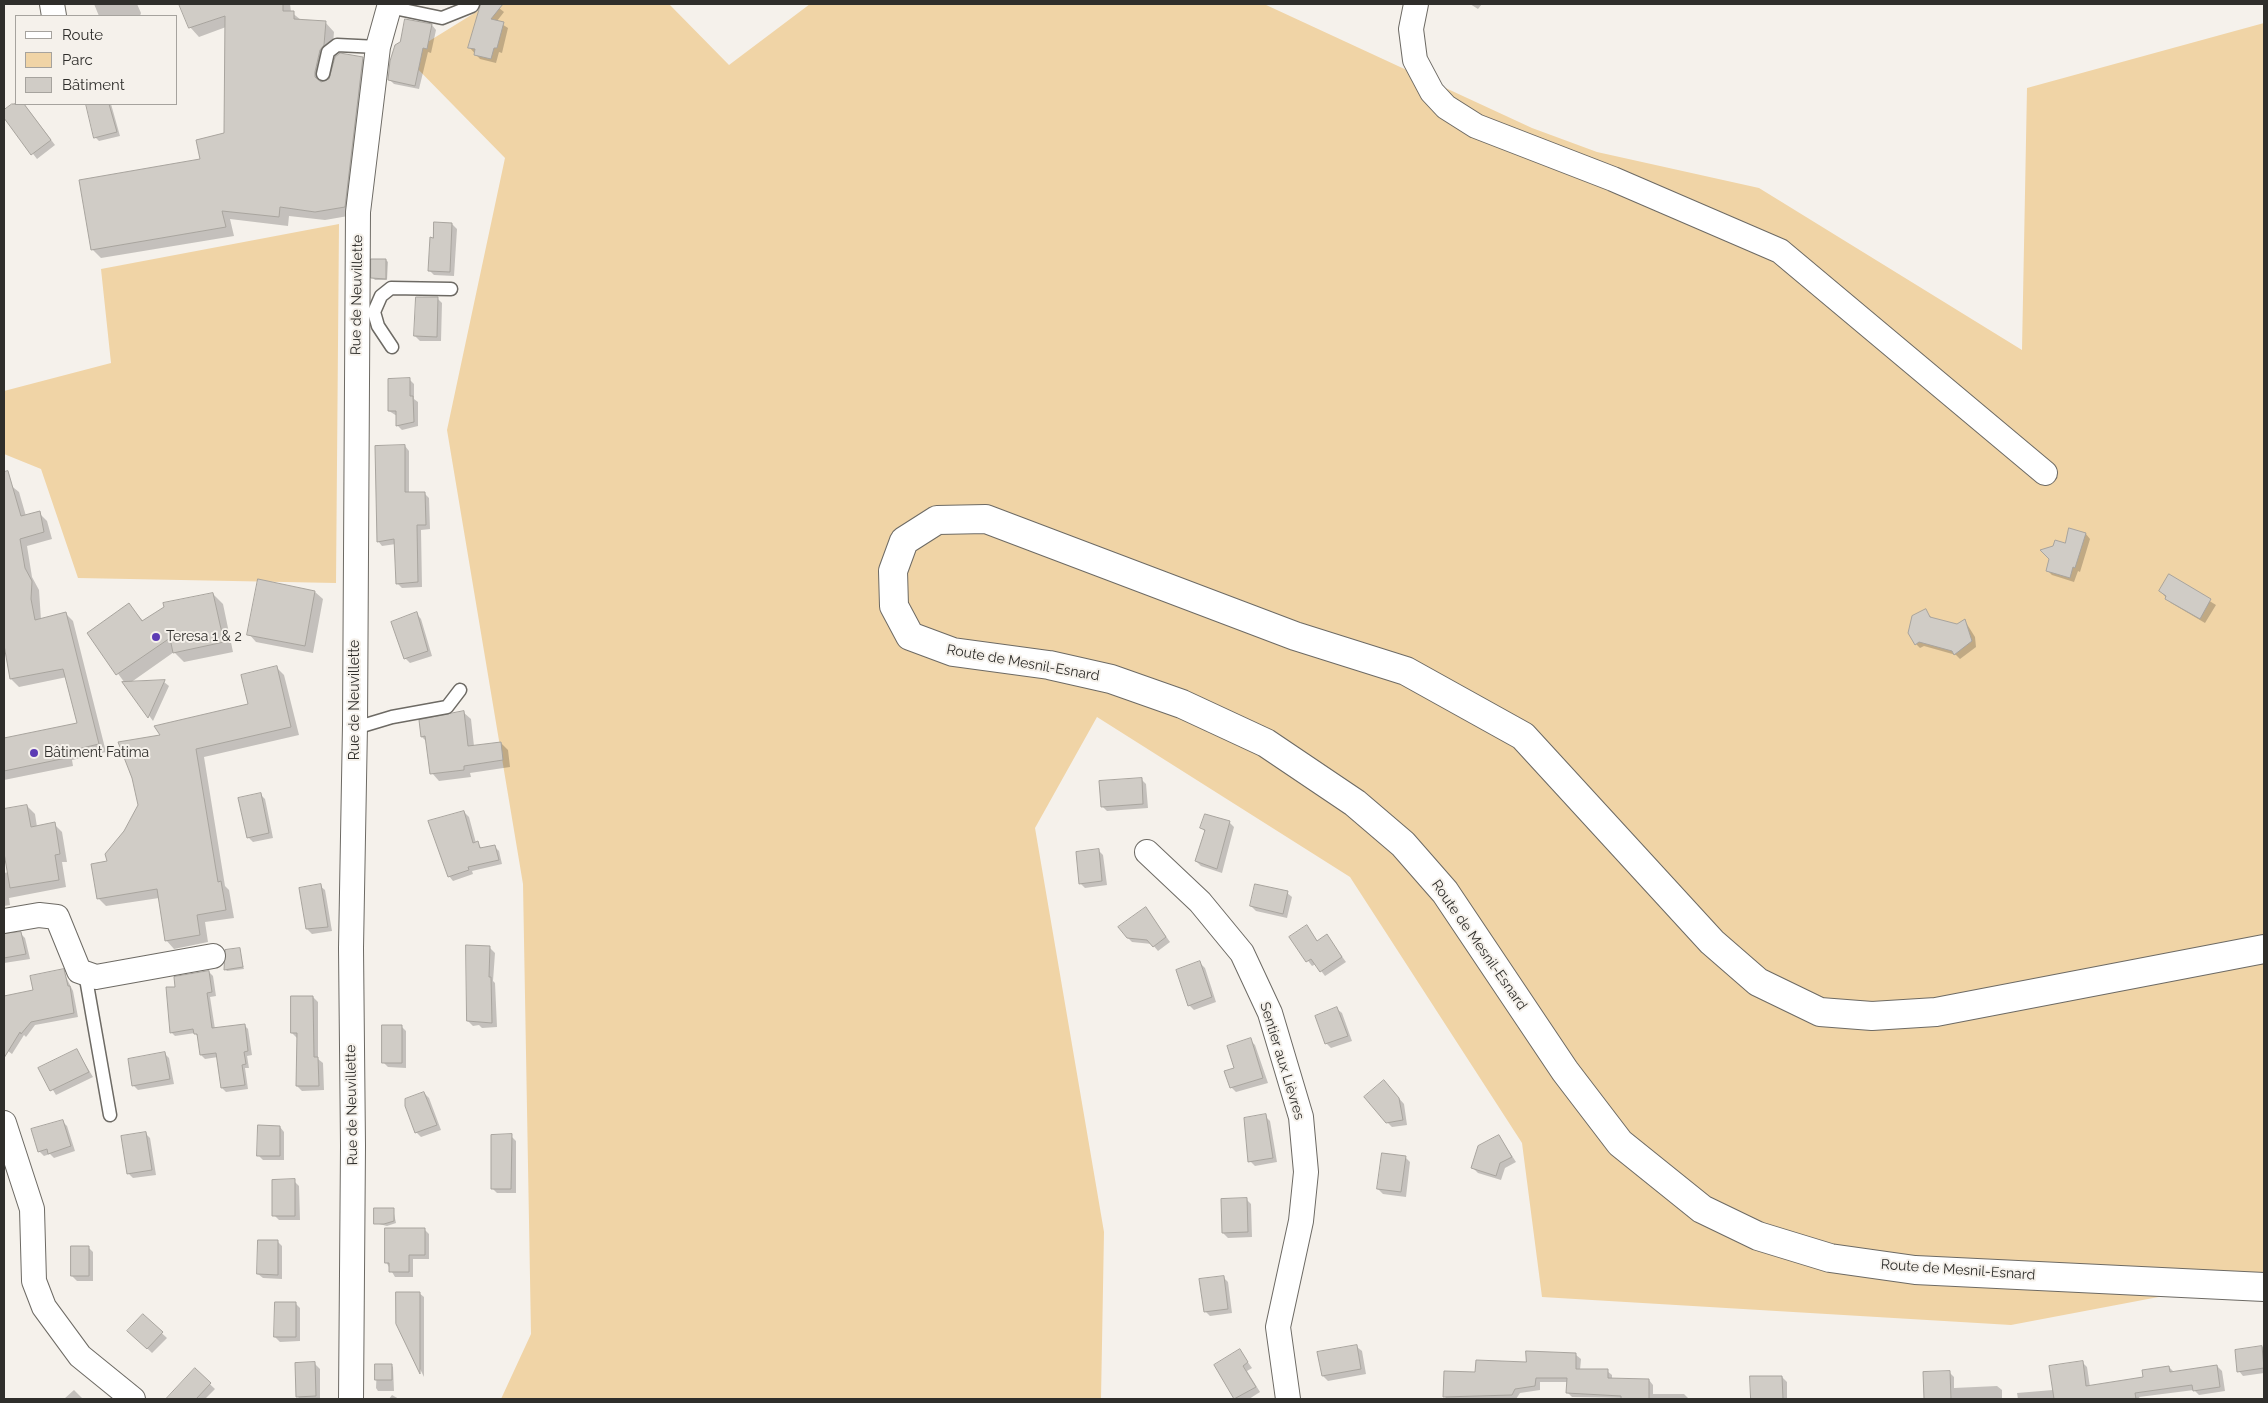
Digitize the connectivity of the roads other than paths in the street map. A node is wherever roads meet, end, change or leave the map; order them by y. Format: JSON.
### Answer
{"nodes":[{"id":1,"x":473,"y":4,"type":"edge"},
{"id":2,"x":1416,"y":4,"type":"edge"},
{"id":3,"x":389,"y":5,"type":"edge"},
{"id":4,"x":378,"y":47,"type":"junction"},
{"id":5,"x":323,"y":74,"type":"dead end"},
{"id":6,"x":450,"y":289,"type":"dead end"},
{"id":7,"x":365,"y":312,"type":"junction"},
{"id":8,"x":392,"y":347,"type":"dead end"},
{"id":9,"x":2045,"y":473,"type":"dead end"},
{"id":10,"x":460,"y":690,"type":"dead end"},
{"id":11,"x":355,"y":725,"type":"junction"},
{"id":12,"x":1147,"y":852,"type":"dead end"},
{"id":13,"x":4,"y":921,"type":"edge"},
{"id":14,"x":2264,"y":949,"type":"edge"},
{"id":15,"x":213,"y":956,"type":"dead end"},
{"id":16,"x":86,"y":973,"type":"junction"},
{"id":17,"x":110,"y":1115,"type":"dead end"},
{"id":18,"x":4,"y":1123,"type":"edge"},
{"id":19,"x":2264,"y":1287,"type":"edge"},
{"id":20,"x":133,"y":1399,"type":"edge"},
{"id":21,"x":351,"y":1399,"type":"edge"},
{"id":22,"x":1288,"y":1399,"type":"edge"}],
"edges":[{"from":1,"to":3,"type":"lane"},
{"from":2,"to":9,"type":"street"},
{"from":3,"to":4,"type":"street","name":"Rue de Neuvillette"},
{"from":4,"to":5,"type":"lane"},
{"from":4,"to":7,"type":"street","name":"Rue de Neuvillette"},
{"from":6,"to":7,"type":"lane"},
{"from":7,"to":8,"type":"lane"},
{"from":7,"to":11,"type":"street","name":"Rue de Neuvillette"},
{"from":10,"to":11,"type":"lane"},
{"from":11,"to":21,"type":"street","name":"Rue de Neuvillette"},
{"from":12,"to":22,"type":"street","name":"Sentier aux Lièvres"},
{"from":13,"to":16,"type":"street"},
{"from":14,"to":19,"type":"street","name":"Route de Mesnil-Esnard"},
{"from":15,"to":16,"type":"street"},
{"from":16,"to":17,"type":"lane"},
{"from":18,"to":20,"type":"street"}]}
